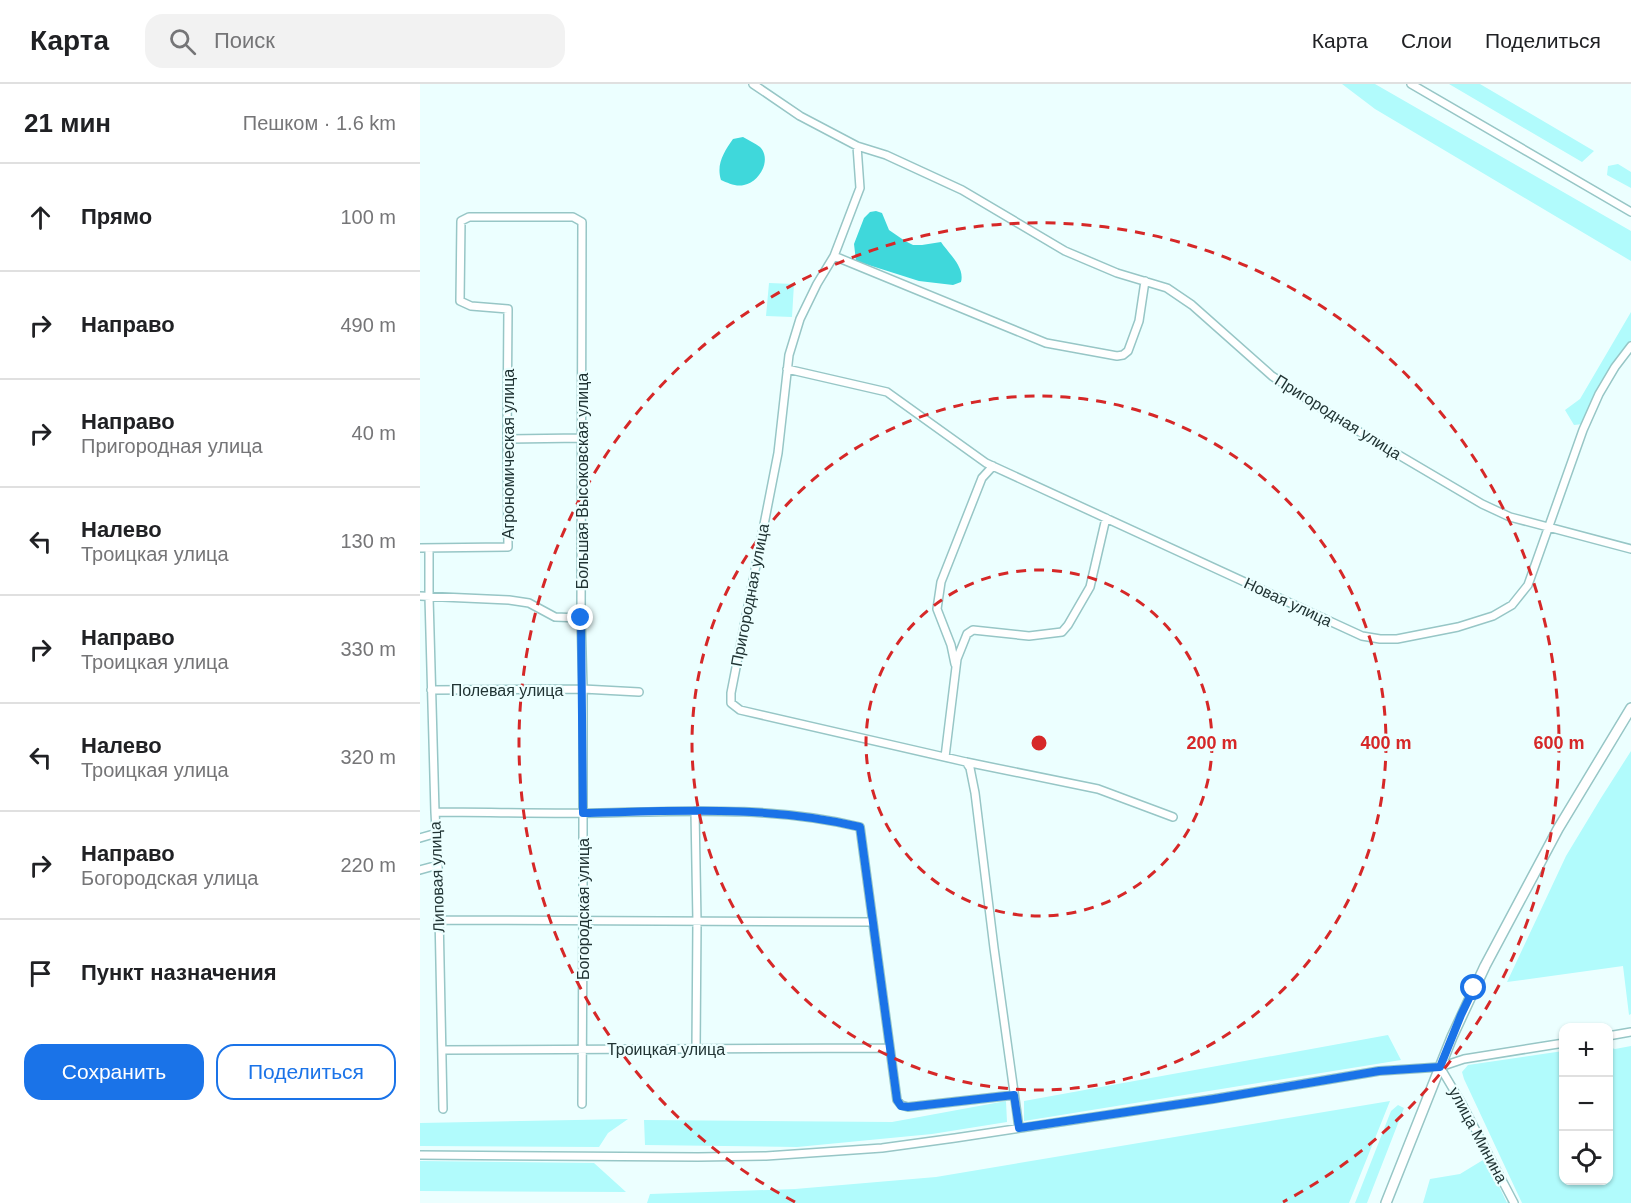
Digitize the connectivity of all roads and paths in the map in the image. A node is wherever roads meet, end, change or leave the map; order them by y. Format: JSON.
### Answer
{"nodes":[{"id":1,"x":753,"y":84,"type":"edge"},
{"id":2,"x":1411,"y":84,"type":"edge"},
{"id":3,"x":857,"y":146,"type":"junction"},
{"id":4,"x":1631,"y":212,"type":"edge"},
{"id":5,"x":834,"y":256,"type":"junction"},
{"id":6,"x":1145,"y":281,"type":"junction"},
{"id":7,"x":508,"y":345,"type":"joint"},
{"id":8,"x":1631,"y":346,"type":"edge"},
{"id":9,"x":787,"y":369,"type":"junction"},
{"id":10,"x":583,"y":438,"type":"junction"},
{"id":11,"x":507,"y":439,"type":"junction"},
{"id":12,"x":993,"y":466,"type":"junction"},
{"id":13,"x":1106,"y":518,"type":"junction"},
{"id":14,"x":1548,"y":527,"type":"junction"},
{"id":15,"x":429,"y":548,"type":"junction"},
{"id":16,"x":420,"y":549,"type":"edge"},
{"id":17,"x":1631,"y":549,"type":"edge"},
{"id":18,"x":420,"y":596,"type":"edge"},
{"id":19,"x":429,"y":597,"type":"junction"},
{"id":20,"x":581,"y":618,"type":"junction"},
{"id":21,"x":956,"y":669,"type":"junction"},
{"id":22,"x":583,"y":689,"type":"junction"},
{"id":23,"x":431,"y":690,"type":"junction"},
{"id":24,"x":639,"y":692,"type":"dead end"},
{"id":25,"x":1631,"y":708,"type":"edge"},
{"id":26,"x":945,"y":757,"type":"junction"},
{"id":27,"x":966,"y":762,"type":"junction"},
{"id":28,"x":695,"y":811,"type":"junction"},
{"id":29,"x":435,"y":812,"type":"junction"},
{"id":30,"x":583,"y":813,"type":"junction"},
{"id":31,"x":1173,"y":817,"type":"dead end"},
{"id":32,"x":437,"y":833,"type":"junction"},
{"id":33,"x":420,"y":838,"type":"edge"},
{"id":34,"x":438,"y":865,"type":"junction"},
{"id":35,"x":420,"y":870,"type":"edge"},
{"id":36,"x":438,"y":920,"type":"junction"},
{"id":37,"x":583,"y":920,"type":"junction"},
{"id":38,"x":697,"y":922,"type":"junction"},
{"id":39,"x":873,"y":922,"type":"junction"},
{"id":40,"x":1631,"y":1032,"type":"edge"},
{"id":41,"x":1613,"y":1035,"type":"edge"},
{"id":42,"x":1559,"y":1044,"type":"edge"},
{"id":43,"x":890,"y":1048,"type":"junction"},
{"id":44,"x":696,"y":1049,"type":"junction"},
{"id":45,"x":442,"y":1050,"type":"junction"},
{"id":46,"x":582,"y":1050,"type":"junction"},
{"id":47,"x":1440,"y":1067,"type":"junction"},
{"id":48,"x":1014,"y":1095,"type":"junction"},
{"id":49,"x":582,"y":1104,"type":"dead end"},
{"id":50,"x":443,"y":1109,"type":"dead end"},
{"id":51,"x":1019,"y":1128,"type":"junction"},
{"id":52,"x":420,"y":1155,"type":"edge"},
{"id":53,"x":1386,"y":1203,"type":"edge"},
{"id":54,"x":1514,"y":1203,"type":"edge"}],
"edges":[{"from":1,"to":3,"type":"street","name":"Пригородная улица"},
{"from":2,"to":4,"type":"street"},
{"from":3,"to":5,"type":"street","name":"Пригородная улица"},
{"from":3,"to":6,"type":"street","name":"Пригородная улица"},
{"from":5,"to":6,"type":"street"},
{"from":5,"to":9,"type":"street","name":"Пригородная улица"},
{"from":6,"to":14,"type":"street","name":"Пригородная улица"},
{"from":7,"to":10,"type":"street","name":"Большая Высоковская улица"},
{"from":7,"to":11,"type":"street","name":"Агрономическая улица"},
{"from":8,"to":14,"type":"street","name":"Новая улица"},
{"from":9,"to":12,"type":"street","name":"Новая улица"},
{"from":9,"to":26,"type":"street","name":"Пригородная улица"},
{"from":10,"to":11,"type":"street"},
{"from":10,"to":20,"type":"street","name":"Большая Высоковская улица"},
{"from":11,"to":15,"type":"street","name":"Агрономическая улица"},
{"from":12,"to":13,"type":"street","name":"Новая улица"},
{"from":12,"to":21,"type":"street"},
{"from":13,"to":14,"type":"street","name":"Новая улица"},
{"from":13,"to":21,"type":"street"},
{"from":14,"to":17,"type":"street","name":"Пригородная улица"},
{"from":15,"to":16,"type":"street","name":"Агрономическая улица"},
{"from":15,"to":19,"type":"street","name":"Липовая улица"},
{"from":18,"to":19,"type":"street"},
{"from":19,"to":20,"type":"street"},
{"from":19,"to":23,"type":"street","name":"Липовая улица"},
{"from":20,"to":22,"type":"street","name":"Богородская улица"},
{"from":21,"to":26,"type":"street"},
{"from":22,"to":23,"type":"street","name":"Полевая улица"},
{"from":22,"to":24,"type":"street","name":"Полевая улица"},
{"from":22,"to":30,"type":"street","name":"Богородская улица"},
{"from":23,"to":29,"type":"street","name":"Липовая улица"},
{"from":25,"to":47,"type":"main road"},
{"from":26,"to":27,"type":"street","name":"Пригородная улица"},
{"from":27,"to":31,"type":"street","name":"Пригородная улица"},
{"from":27,"to":48,"type":"street"},
{"from":28,"to":30,"type":"street"},
{"from":28,"to":38,"type":"street"},
{"from":28,"to":39,"type":"street"},
{"from":29,"to":30,"type":"street"},
{"from":29,"to":32,"type":"street","name":"Липовая улица"},
{"from":30,"to":37,"type":"street","name":"Богородская улица"},
{"from":32,"to":33,"type":"street"},
{"from":32,"to":34,"type":"street","name":"Липовая улица"},
{"from":34,"to":35,"type":"street"},
{"from":34,"to":36,"type":"street","name":"Липовая улица"},
{"from":36,"to":37,"type":"street"},
{"from":36,"to":45,"type":"street","name":"Липовая улица"},
{"from":37,"to":38,"type":"street"},
{"from":37,"to":46,"type":"street","name":"Богородская улица"},
{"from":38,"to":39,"type":"street"},
{"from":38,"to":44,"type":"street"},
{"from":39,"to":43,"type":"street"},
{"from":40,"to":41,"type":"street"},
{"from":42,"to":47,"type":"street"},
{"from":43,"to":44,"type":"street","name":"Троицкая улица"},
{"from":43,"to":48,"type":"street"},
{"from":44,"to":46,"type":"street","name":"Троицкая улица"},
{"from":45,"to":46,"type":"street","name":"Троицкая улица"},
{"from":45,"to":50,"type":"street","name":"Липовая улица"},
{"from":46,"to":49,"type":"street","name":"Богородская улица"},
{"from":47,"to":51,"type":"street"},
{"from":47,"to":53,"type":"main road"},
{"from":47,"to":54,"type":"street","name":"улица Минина"},
{"from":48,"to":51,"type":"street"},
{"from":51,"to":52,"type":"street"}]}
